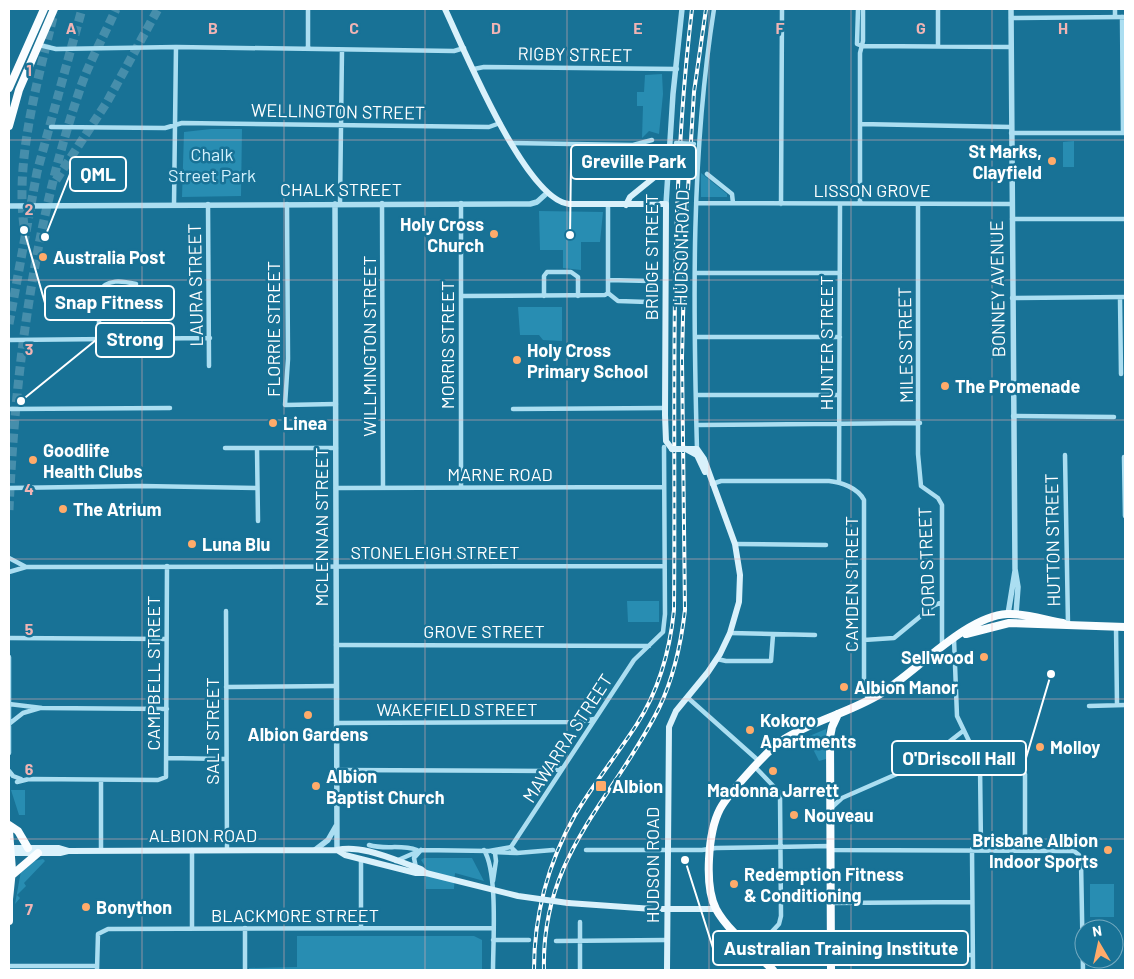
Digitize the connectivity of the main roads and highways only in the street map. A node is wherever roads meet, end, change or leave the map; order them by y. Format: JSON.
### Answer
{"nodes":[{"id":1,"x":44,"y":9,"type":"edge"},
{"id":2,"x":54,"y":9,"type":"edge"},
{"id":3,"x":445,"y":9,"type":"edge"},
{"id":4,"x":9,"y":88,"type":"edge"},
{"id":5,"x":9,"y":122,"type":"edge"},
{"id":6,"x":667,"y":167,"type":"road end"},
{"id":7,"x":626,"y":205,"type":"junction"},
{"id":8,"x":665,"y":412,"type":"junction"},
{"id":9,"x":672,"y":449,"type":"junction"},
{"id":10,"x":1012,"y":614,"type":"junction"},
{"id":11,"x":1012,"y":623,"type":"junction"},
{"id":12,"x":1066,"y":623,"type":"junction"},
{"id":13,"x":1125,"y":626,"type":"edge"},
{"id":14,"x":956,"y":638,"type":"junction"},
{"id":15,"x":838,"y":714,"type":"junction"},
{"id":16,"x":9,"y":824,"type":"edge"},
{"id":17,"x":9,"y":830,"type":"edge"},
{"id":18,"x":28,"y":848,"type":"junction"},
{"id":19,"x":10,"y":850,"type":"edge"},
{"id":20,"x":69,"y":850,"type":"junction"},
{"id":21,"x":337,"y":850,"type":"junction"},
{"id":22,"x":38,"y":854,"type":"junction"},
{"id":23,"x":426,"y":873,"type":"junction"},
{"id":24,"x":12,"y":876,"type":"junction"},
{"id":25,"x":9,"y":899,"type":"edge"},
{"id":26,"x":667,"y":909,"type":"junction"},
{"id":27,"x":716,"y":909,"type":"junction"},
{"id":28,"x":9,"y":921,"type":"edge"},
{"id":29,"x":668,"y":970,"type":"edge"},
{"id":30,"x":773,"y":970,"type":"edge"},
{"id":31,"x":831,"y":970,"type":"edge"}],
"edges":[{"from":1,"to":4,"type":"highway"},
{"from":2,"to":5,"type":"highway"},
{"from":3,"to":7,"type":"main road"},
{"from":6,"to":7,"type":"main road"},
{"from":7,"to":8,"type":"main road","name":"BRIDGE STREET"},
{"from":8,"to":9,"type":"main road","name":"BRIDGE STREET"},
{"from":8,"to":9,"type":"main road","name":"BRIDGE STREET"},
{"from":9,"to":26,"type":"main road","name":"HUDSON ROAD","bridge":true},
{"from":10,"to":11,"type":"highway"},
{"from":10,"to":12,"type":"highway"},
{"from":10,"to":14,"type":"highway"},
{"from":11,"to":12,"type":"highway"},
{"from":11,"to":14,"type":"highway"},
{"from":12,"to":13,"type":"highway"},
{"from":14,"to":15,"type":"highway"},
{"from":15,"to":27,"type":"highway"},
{"from":15,"to":31,"type":"highway"},
{"from":16,"to":18,"type":"highway"},
{"from":17,"to":19,"type":"highway"},
{"from":18,"to":19,"type":"main road","name":"ALBION ROAD"},
{"from":18,"to":20,"type":"main road","name":"ALBION ROAD"},
{"from":19,"to":22,"type":"main road","name":"ALBION ROAD"},
{"from":19,"to":24,"type":"highway"},
{"from":20,"to":21,"type":"main road","name":"ALBION ROAD"},
{"from":20,"to":22,"type":"main road","name":"ALBION ROAD"},
{"from":21,"to":23,"type":"main road"},
{"from":21,"to":23,"type":"main road","name":"ALBION ROAD"},
{"from":22,"to":24,"type":"highway"},
{"from":23,"to":26,"type":"main road","bridge":true},
{"from":24,"to":25,"type":"highway"},
{"from":25,"to":28,"type":"highway"},
{"from":26,"to":27,"type":"main road"},
{"from":26,"to":29,"type":"main road","name":"HUDSON ROAD"},
{"from":27,"to":30,"type":"highway"}]}
